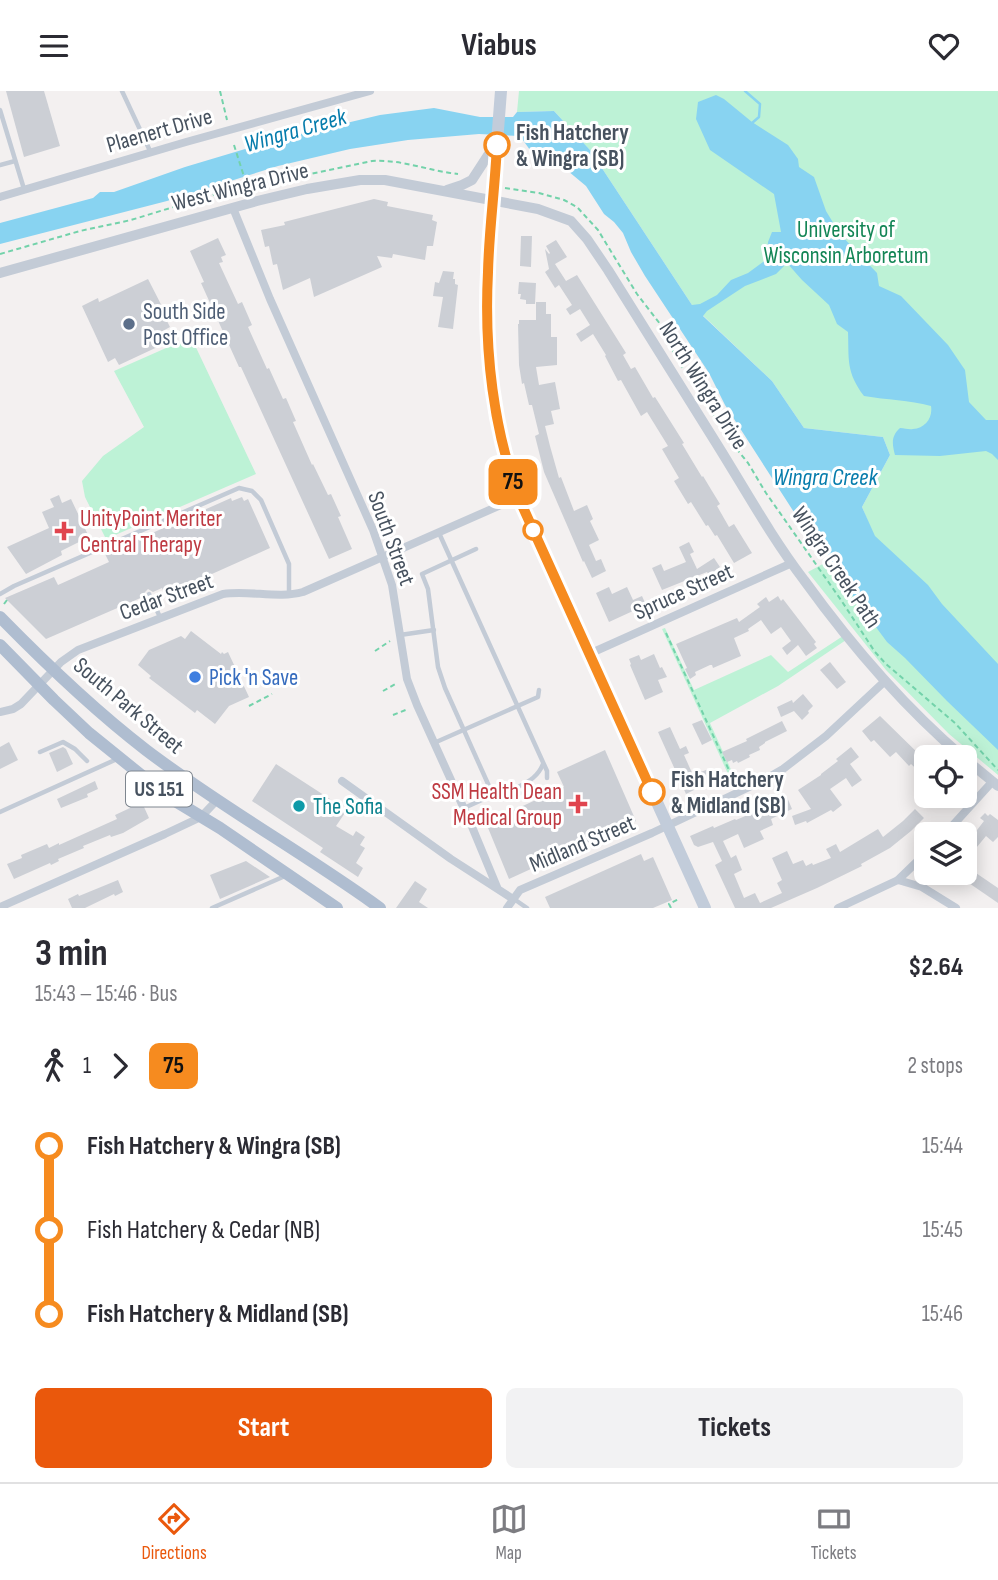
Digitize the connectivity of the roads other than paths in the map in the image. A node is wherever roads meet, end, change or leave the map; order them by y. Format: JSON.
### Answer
{"nodes":[{"id":1,"x":122,"y":91,"type":"edge"},
{"id":2,"x":370,"y":91,"type":"edge"},
{"id":3,"x":501,"y":91,"type":"edge"},
{"id":4,"x":0,"y":110,"type":"edge"},
{"id":5,"x":497,"y":141,"type":"junction"},
{"id":6,"x":151,"y":153,"type":"junction"},
{"id":7,"x":15,"y":161,"type":"junction"},
{"id":8,"x":0,"y":165,"type":"edge"},
{"id":9,"x":24,"y":190,"type":"junction"},
{"id":10,"x":445,"y":191,"type":"junction"},
{"id":11,"x":0,"y":197,"type":"edge"},
{"id":12,"x":494,"y":200,"type":"junction"},
{"id":13,"x":233,"y":208,"type":"junction"},
{"id":14,"x":0,"y":273,"type":"edge"},
{"id":15,"x":519,"y":497,"type":"junction"},
{"id":16,"x":439,"y":533,"type":"junction"},
{"id":17,"x":476,"y":549,"type":"dead end"},
{"id":18,"x":382,"y":558,"type":"junction"},
{"id":19,"x":452,"y":561,"type":"junction"},
{"id":20,"x":792,"y":563,"type":"junction"},
{"id":21,"x":0,"y":594,"type":"edge"},
{"id":22,"x":149,"y":594,"type":"dead end"},
{"id":23,"x":289,"y":595,"type":"junction"},
{"id":24,"x":0,"y":617,"type":"edge"},
{"id":25,"x":160,"y":618,"type":"junction"},
{"id":26,"x":434,"y":630,"type":"junction"},
{"id":27,"x":400,"y":635,"type":"junction"},
{"id":28,"x":0,"y":645,"type":"edge"},
{"id":29,"x":589,"y":654,"type":"junction"},
{"id":30,"x":54,"y":670,"type":"junction"},
{"id":31,"x":885,"y":681,"type":"junction"},
{"id":32,"x":39,"y":685,"type":"junction"},
{"id":33,"x":539,"y":690,"type":"dead end"},
{"id":34,"x":518,"y":706,"type":"junction"},
{"id":35,"x":0,"y":712,"type":"edge"},
{"id":36,"x":464,"y":730,"type":"junction"},
{"id":37,"x":434,"y":743,"type":"junction"},
{"id":38,"x":950,"y":745,"type":"edge"},
{"id":39,"x":40,"y":752,"type":"dead end"},
{"id":40,"x":120,"y":758,"type":"junction"},
{"id":41,"x":87,"y":761,"type":"dead end"},
{"id":42,"x":543,"y":762,"type":"junction"},
{"id":43,"x":977,"y":769,"type":"edge"},
{"id":44,"x":547,"y":778,"type":"dead end"},
{"id":45,"x":342,"y":781,"type":"dead end"},
{"id":46,"x":995,"y":784,"type":"edge"},
{"id":47,"x":520,"y":793,"type":"dead end"},
{"id":48,"x":493,"y":796,"type":"junction"},
{"id":49,"x":505,"y":796,"type":"junction"},
{"id":50,"x":217,"y":800,"type":"junction"},
{"id":51,"x":463,"y":808,"type":"junction"},
{"id":52,"x":0,"y":812,"type":"edge"},
{"id":53,"x":201,"y":817,"type":"junction"},
{"id":54,"x":957,"y":822,"type":"edge"},
{"id":55,"x":667,"y":825,"type":"junction"},
{"id":56,"x":914,"y":865,"type":"edge"},
{"id":57,"x":288,"y":874,"type":"junction"},
{"id":58,"x":898,"y":880,"type":"junction"},
{"id":59,"x":497,"y":887,"type":"junction"},
{"id":60,"x":513,"y":899,"type":"junction"},
{"id":61,"x":0,"y":907,"type":"edge"},
{"id":62,"x":212,"y":908,"type":"edge"},
{"id":63,"x":337,"y":908,"type":"edge"},
{"id":64,"x":380,"y":908,"type":"edge"},
{"id":65,"x":507,"y":908,"type":"edge"},
{"id":66,"x":527,"y":908,"type":"edge"},
{"id":67,"x":705,"y":908,"type":"edge"},
{"id":68,"x":838,"y":908,"type":"edge"},
{"id":69,"x":956,"y":908,"type":"edge"}],
"edges":[{"from":1,"to":6,"type":"lane"},
{"from":2,"to":6,"type":"street","name":"Plaenert Drive"},
{"from":3,"to":5,"type":"main road"},
{"from":4,"to":7,"type":"lane"},
{"from":5,"to":10,"type":"street"},
{"from":5,"to":12,"type":"main road"},
{"from":6,"to":9,"type":"street","name":"Plaenert Drive"},
{"from":7,"to":8,"type":"lane"},
{"from":7,"to":9,"type":"lane"},
{"from":9,"to":11,"type":"street","name":"Plaenert Drive"},
{"from":10,"to":12,"type":"street","name":"West Wingra Drive"},
{"from":10,"to":13,"type":"street","name":"West Wingra Drive"},
{"from":12,"to":15,"type":"main road"},
{"from":12,"to":20,"type":"street","name":"North Wingra Drive"},
{"from":13,"to":14,"type":"street","name":"West Wingra Drive"},
{"from":13,"to":18,"type":"street","name":"South Street"},
{"from":15,"to":16,"type":"street","name":"Cedar Street"},
{"from":15,"to":29,"type":"main road"},
{"from":16,"to":18,"type":"street","name":"Cedar Street"},
{"from":16,"to":19,"type":"lane"},
{"from":17,"to":19,"type":"lane"},
{"from":18,"to":23,"type":"street","name":"Cedar Street"},
{"from":18,"to":27,"type":"street","name":"South Street"},
{"from":19,"to":26,"type":"lane"},
{"from":19,"to":34,"type":"lane"},
{"from":20,"to":29,"type":"street","name":"Spruce Street"},
{"from":20,"to":31,"type":"street","name":"North Wingra Drive"},
{"from":21,"to":23,"type":"lane"},
{"from":22,"to":25,"type":"lane"},
{"from":23,"to":25,"type":"street","name":"Cedar Street"},
{"from":24,"to":30,"type":"main road","name":"South Park Street","number":"US 151"},
{"from":25,"to":30,"type":"street","name":"Cedar Street"},
{"from":26,"to":27,"type":"lane"},
{"from":26,"to":36,"type":"lane"},
{"from":27,"to":37,"type":"street","name":"South Street"},
{"from":28,"to":32,"type":"main road","name":"South Park Street","number":"US 151"},
{"from":29,"to":55,"type":"main road"},
{"from":30,"to":32,"type":"street","name":"Cedar Street"},
{"from":30,"to":50,"type":"main road","name":"South Park Street","number":"US 151"},
{"from":31,"to":38,"type":"street","name":"North Wingra Drive"},
{"from":31,"to":55,"type":"street","name":"Midland Street"},
{"from":32,"to":35,"type":"street","name":"Cedar Street"},
{"from":32,"to":40,"type":"main road","name":"South Park Street","number":"US 151"},
{"from":33,"to":34,"type":"lane"},
{"from":34,"to":36,"type":"lane"},
{"from":34,"to":42,"type":"lane"},
{"from":36,"to":37,"type":"lane"},
{"from":36,"to":48,"type":"lane"},
{"from":37,"to":51,"type":"street","name":"South Street"},
{"from":39,"to":41,"type":"lane"},
{"from":40,"to":52,"type":"lane"},
{"from":40,"to":53,"type":"main road","name":"South Park Street","number":"US 151"},
{"from":42,"to":44,"type":"lane"},
{"from":42,"to":49,"type":"lane"},
{"from":43,"to":46,"type":"street","name":"North Wingra Drive"},
{"from":45,"to":59,"type":"street"},
{"from":46,"to":54,"type":"street"},
{"from":47,"to":49,"type":"lane"},
{"from":48,"to":49,"type":"lane"},
{"from":48,"to":51,"type":"lane"},
{"from":50,"to":53,"type":"street"},
{"from":50,"to":64,"type":"main road","name":"South Park Street","number":"US 151"},
{"from":51,"to":59,"type":"street","name":"South Street"},
{"from":53,"to":57,"type":"main road","name":"South Park Street","number":"US 151"},
{"from":53,"to":61,"type":"street"},
{"from":55,"to":60,"type":"street","name":"Midland Street"},
{"from":55,"to":67,"type":"main road"},
{"from":56,"to":58,"type":"street"},
{"from":57,"to":62,"type":"lane"},
{"from":57,"to":63,"type":"main road","name":"South Park Street","number":"US 151"},
{"from":58,"to":68,"type":"street"},
{"from":58,"to":69,"type":"street"},
{"from":59,"to":60,"type":"street"},
{"from":60,"to":65,"type":"street","name":"Midland Street"},
{"from":60,"to":66,"type":"lane"}]}
